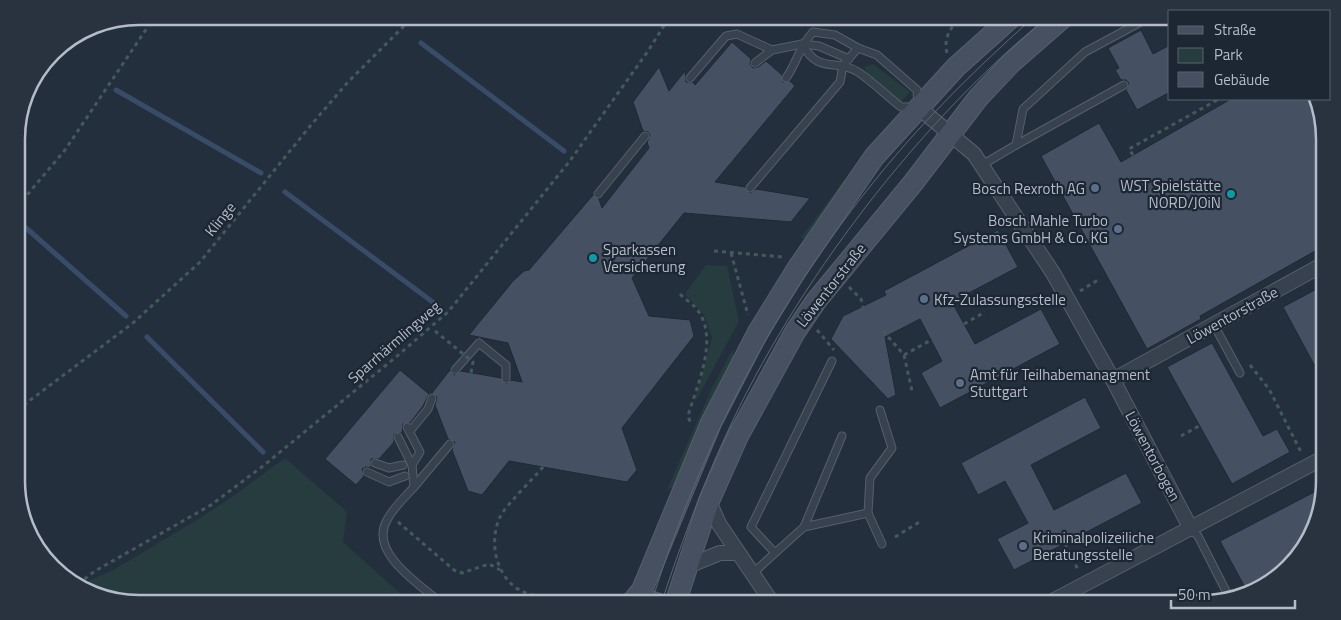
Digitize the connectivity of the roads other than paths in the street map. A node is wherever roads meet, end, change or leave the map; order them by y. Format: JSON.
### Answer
{"nodes":[{"id":1,"x":1003,"y":25,"type":"edge"},
{"id":2,"x":1054,"y":25,"type":"edge"},
{"id":3,"x":1135,"y":25,"type":"edge"},
{"id":4,"x":802,"y":44,"type":"junction"},
{"id":5,"x":858,"y":48,"type":"junction"},
{"id":6,"x":772,"y":50,"type":"junction"},
{"id":7,"x":849,"y":59,"type":"junction"},
{"id":8,"x":756,"y":63,"type":"dead end"},
{"id":9,"x":843,"y":65,"type":"junction"},
{"id":10,"x":690,"y":78,"type":"dead end"},
{"id":11,"x":786,"y":78,"type":"dead end"},
{"id":12,"x":1124,"y":85,"type":"dead end"},
{"id":13,"x":918,"y":107,"type":"junction"},
{"id":14,"x":951,"y":133,"type":"junction"},
{"id":15,"x":644,"y":136,"type":"dead end"},
{"id":16,"x":1016,"y":145,"type":"junction"},
{"id":17,"x":982,"y":165,"type":"junction"},
{"id":18,"x":750,"y":188,"type":"dead end"},
{"id":19,"x":598,"y":194,"type":"dead end"},
{"id":20,"x":1316,"y":268,"type":"edge"},
{"id":21,"x":1214,"y":325,"type":"junction"},
{"id":22,"x":832,"y":361,"type":"dead end"},
{"id":23,"x":455,"y":370,"type":"dead end"},
{"id":24,"x":1240,"y":373,"type":"dead end"},
{"id":25,"x":506,"y":380,"type":"dead end"},
{"id":26,"x":1113,"y":380,"type":"junction"},
{"id":27,"x":432,"y":398,"type":"dead end"},
{"id":28,"x":880,"y":410,"type":"dead end"},
{"id":29,"x":842,"y":436,"type":"dead end"},
{"id":30,"x":398,"y":437,"type":"dead end"},
{"id":31,"x":450,"y":444,"type":"dead end"},
{"id":32,"x":1316,"y":462,"type":"edge"},
{"id":33,"x":375,"y":463,"type":"dead end"},
{"id":34,"x":403,"y":465,"type":"dead end"},
{"id":35,"x":412,"y":465,"type":"junction"},
{"id":36,"x":367,"y":472,"type":"dead end"},
{"id":37,"x":405,"y":476,"type":"dead end"},
{"id":38,"x":414,"y":487,"type":"junction"},
{"id":39,"x":709,"y":501,"type":"junction"},
{"id":40,"x":868,"y":513,"type":"junction"},
{"id":41,"x":804,"y":527,"type":"junction"},
{"id":42,"x":1191,"y":529,"type":"junction"},
{"id":43,"x":882,"y":544,"type":"dead end"},
{"id":44,"x":774,"y":552,"type":"junction"},
{"id":45,"x":738,"y":553,"type":"junction"},
{"id":46,"x":688,"y":566,"type":"junction"},
{"id":47,"x":752,"y":574,"type":"junction"},
{"id":48,"x":1227,"y":592,"type":"edge"},
{"id":49,"x":432,"y":595,"type":"edge"},
{"id":50,"x":637,"y":595,"type":"edge"},
{"id":51,"x":678,"y":595,"type":"edge"},
{"id":52,"x":767,"y":595,"type":"edge"},
{"id":53,"x":1064,"y":595,"type":"edge"}],
"edges":[{"from":1,"to":13,"type":"main road","name":"Löwentorstraße"},
{"from":2,"to":14,"type":"main road","name":"Löwentorstraße"},
{"from":3,"to":16,"type":"lane"},
{"from":4,"to":5,"type":"lane"},
{"from":4,"to":6,"type":"lane"},
{"from":4,"to":7,"type":"lane"},
{"from":4,"to":9,"type":"lane"},
{"from":4,"to":11,"type":"lane"},
{"from":5,"to":7,"type":"lane"},
{"from":5,"to":13,"type":"lane"},
{"from":6,"to":8,"type":"lane"},
{"from":6,"to":10,"type":"lane"},
{"from":7,"to":9,"type":"lane"},
{"from":9,"to":13,"type":"lane"},
{"from":9,"to":18,"type":"lane"},
{"from":12,"to":16,"type":"lane"},
{"from":13,"to":14,"type":"street","name":"Löwentorbogen"},
{"from":13,"to":50,"type":"main road","name":"Löwentorstraße"},
{"from":14,"to":17,"type":"street","name":"Löwentorbogen"},
{"from":14,"to":39,"type":"main road","name":"Löwentorstraße"},
{"from":15,"to":19,"type":"lane"},
{"from":16,"to":17,"type":"lane"},
{"from":17,"to":26,"type":"street","name":"Löwentorbogen"},
{"from":20,"to":21,"type":"street","name":"Löwentorstraße"},
{"from":21,"to":24,"type":"lane"},
{"from":21,"to":26,"type":"street","name":"Löwentorstraße"},
{"from":22,"to":44,"type":"lane"},
{"from":23,"to":25,"type":"lane"},
{"from":26,"to":42,"type":"street","name":"Löwentorbogen"},
{"from":27,"to":35,"type":"lane"},
{"from":28,"to":40,"type":"lane"},
{"from":29,"to":41,"type":"lane"},
{"from":30,"to":35,"type":"lane"},
{"from":31,"to":38,"type":"lane"},
{"from":32,"to":42,"type":"street"},
{"from":33,"to":34,"type":"lane"},
{"from":35,"to":38,"type":"lane"},
{"from":36,"to":37,"type":"lane"},
{"from":38,"to":49,"type":"lane"},
{"from":39,"to":45,"type":"street"},
{"from":39,"to":46,"type":"main road","name":"Löwentorstraße"},
{"from":40,"to":41,"type":"lane"},
{"from":40,"to":43,"type":"lane"},
{"from":41,"to":44,"type":"lane"},
{"from":42,"to":48,"type":"lane"},
{"from":42,"to":53,"type":"street"},
{"from":44,"to":47,"type":"lane"},
{"from":45,"to":46,"type":"street"},
{"from":45,"to":47,"type":"street"},
{"from":46,"to":51,"type":"main road","name":"Löwentorstraße"},
{"from":47,"to":52,"type":"street"}]}
